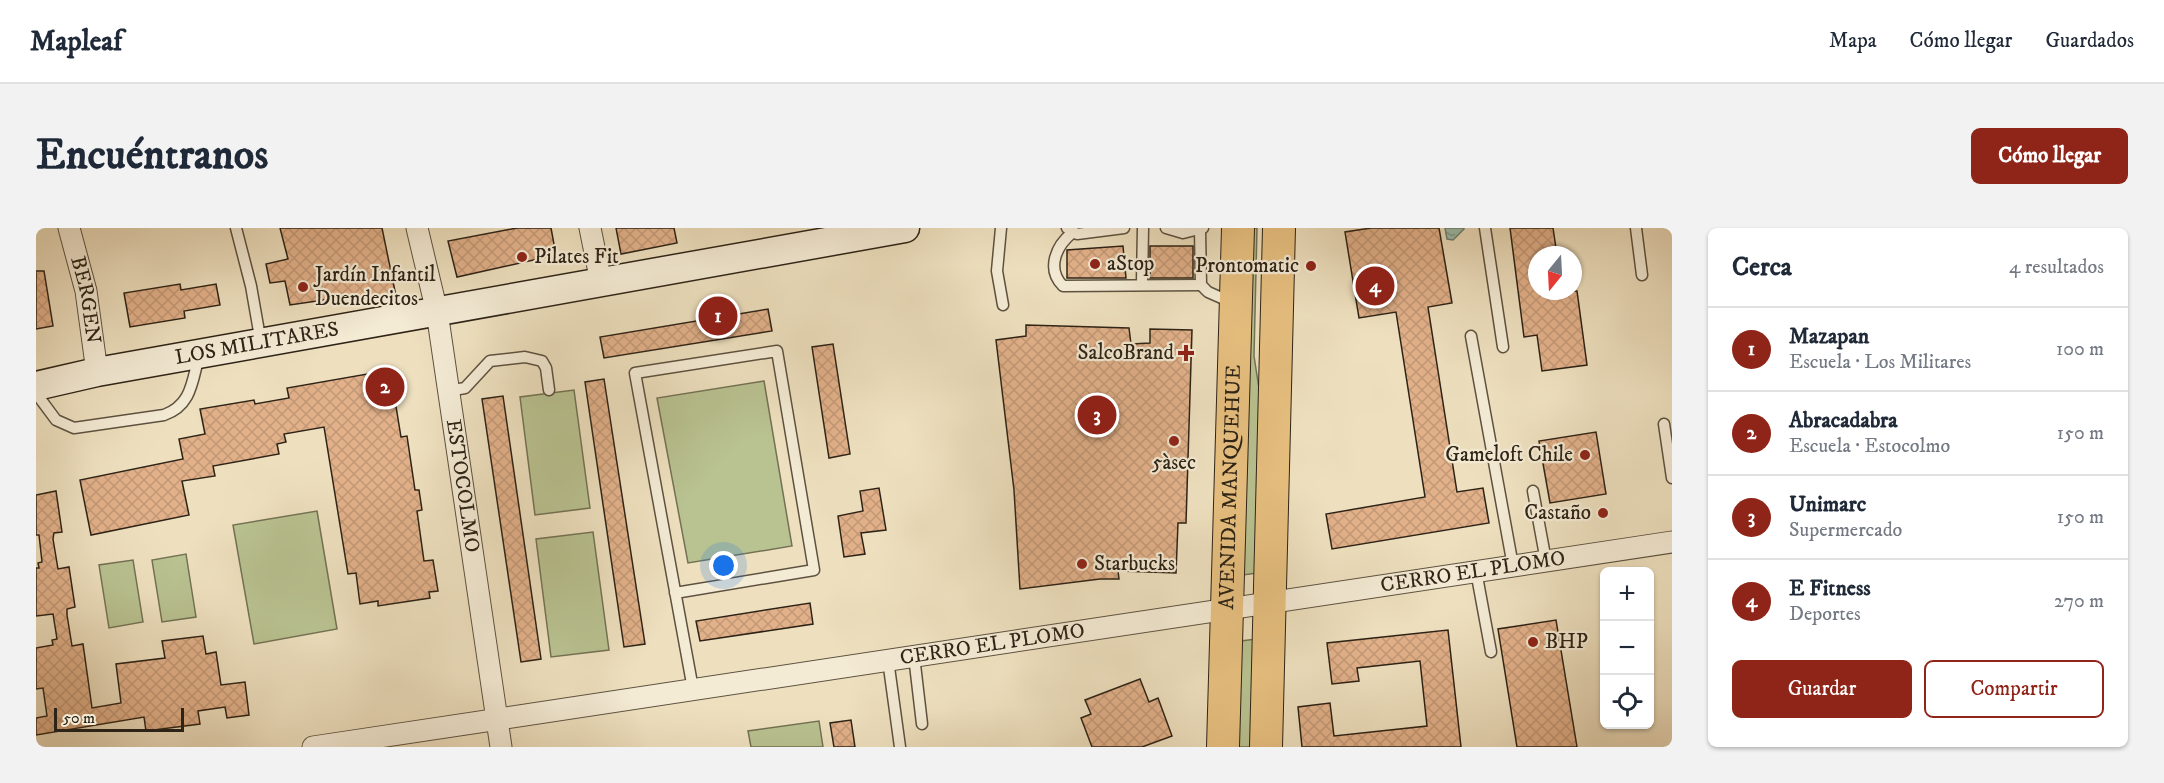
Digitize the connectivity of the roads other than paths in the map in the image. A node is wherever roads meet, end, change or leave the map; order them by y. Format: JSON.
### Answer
{"nodes":[{"id":1,"x":69,"y":228,"type":"edge"},
{"id":2,"x":236,"y":228,"type":"edge"},
{"id":3,"x":417,"y":228,"type":"edge"},
{"id":4,"x":590,"y":228,"type":"edge"},
{"id":5,"x":905,"y":228,"type":"edge"},
{"id":6,"x":1001,"y":228,"type":"edge"},
{"id":7,"x":1124,"y":228,"type":"edge"},
{"id":8,"x":1143,"y":228,"type":"edge"},
{"id":9,"x":1166,"y":228,"type":"edge"},
{"id":10,"x":1238,"y":228,"type":"edge"},
{"id":11,"x":1279,"y":228,"type":"edge"},
{"id":12,"x":1485,"y":228,"type":"edge"},
{"id":13,"x":1636,"y":228,"type":"edge"},
{"id":14,"x":1201,"y":229,"type":"edge"},
{"id":15,"x":1070,"y":231,"type":"edge"},
{"id":16,"x":1642,"y":275,"type":"dead end"},
{"id":17,"x":601,"y":282,"type":"junction"},
{"id":18,"x":1142,"y":283,"type":"junction"},
{"id":19,"x":1201,"y":285,"type":"junction"},
{"id":20,"x":1234,"y":303,"type":"junction"},
{"id":21,"x":1003,"y":305,"type":"dead end"},
{"id":22,"x":437,"y":312,"type":"junction"},
{"id":23,"x":1471,"y":336,"type":"dead end"},
{"id":24,"x":261,"y":343,"type":"junction"},
{"id":25,"x":1503,"y":347,"type":"dead end"},
{"id":26,"x":200,"y":354,"type":"junction"},
{"id":27,"x":98,"y":372,"type":"junction"},
{"id":28,"x":36,"y":386,"type":"edge"},
{"id":29,"x":549,"y":390,"type":"dead end"},
{"id":30,"x":448,"y":391,"type":"junction"},
{"id":31,"x":36,"y":393,"type":"edge"},
{"id":32,"x":1664,"y":424,"type":"dead end"},
{"id":33,"x":1672,"y":478,"type":"edge"},
{"id":34,"x":1533,"y":491,"type":"dead end"},
{"id":35,"x":1672,"y":542,"type":"edge"},
{"id":36,"x":1546,"y":561,"type":"junction"},
{"id":37,"x":1513,"y":566,"type":"junction"},
{"id":38,"x":1476,"y":571,"type":"junction"},
{"id":39,"x":675,"y":593,"type":"dead end"},
{"id":40,"x":1270,"y":602,"type":"junction"},
{"id":41,"x":1227,"y":608,"type":"junction"},
{"id":42,"x":1491,"y":652,"type":"dead end"},
{"id":43,"x":914,"y":656,"type":"junction"},
{"id":44,"x":888,"y":660,"type":"junction"},
{"id":45,"x":693,"y":689,"type":"junction"},
{"id":46,"x":497,"y":719,"type":"junction"},
{"id":47,"x":922,"y":724,"type":"dead end"},
{"id":48,"x":367,"y":743,"type":"edge"},
{"id":49,"x":313,"y":747,"type":"edge"},
{"id":50,"x":501,"y":747,"type":"edge"},
{"id":51,"x":900,"y":747,"type":"edge"},
{"id":52,"x":1223,"y":747,"type":"edge"},
{"id":53,"x":1266,"y":747,"type":"edge"}],
"edges":[{"from":1,"to":27,"type":"street","name":"BERGEN"},
{"from":2,"to":24,"type":"lane"},
{"from":3,"to":22,"type":"street","name":"ESTOCOLMO"},
{"from":4,"to":17,"type":"street"},
{"from":5,"to":17,"type":"main road","name":"LOS MILITARES"},
{"from":6,"to":21,"type":"lane"},
{"from":7,"to":15,"type":"lane"},
{"from":8,"to":18,"type":"lane"},
{"from":9,"to":14,"type":"lane"},
{"from":10,"to":20,"type":"main road","name":"AVENIDA MANQUEHUE"},
{"from":11,"to":40,"type":"main road","name":"AVENIDA MANQUEHUE"},
{"from":12,"to":25,"type":"lane"},
{"from":13,"to":16,"type":"lane"},
{"from":14,"to":19,"type":"lane"},
{"from":15,"to":18,"type":"lane"},
{"from":17,"to":22,"type":"main road","name":"LOS MILITARES"},
{"from":18,"to":19,"type":"lane"},
{"from":19,"to":20,"type":"lane"},
{"from":20,"to":41,"type":"main road","name":"AVENIDA MANQUEHUE"},
{"from":22,"to":24,"type":"main road","name":"LOS MILITARES"},
{"from":22,"to":30,"type":"street","name":"ESTOCOLMO"},
{"from":23,"to":37,"type":"lane"},
{"from":24,"to":26,"type":"main road","name":"LOS MILITARES"},
{"from":26,"to":27,"type":"main road","name":"LOS MILITARES"},
{"from":26,"to":31,"type":"lane"},
{"from":27,"to":28,"type":"main road","name":"LOS MILITARES"},
{"from":29,"to":30,"type":"lane"},
{"from":30,"to":46,"type":"street","name":"ESTOCOLMO"},
{"from":32,"to":33,"type":"lane"},
{"from":34,"to":36,"type":"lane"},
{"from":35,"to":36,"type":"street","name":"CERRO EL PLOMO"},
{"from":36,"to":37,"type":"street","name":"CERRO EL PLOMO"},
{"from":37,"to":38,"type":"street","name":"CERRO EL PLOMO"},
{"from":38,"to":40,"type":"street","name":"CERRO EL PLOMO"},
{"from":38,"to":42,"type":"lane"},
{"from":39,"to":45,"type":"lane"},
{"from":40,"to":41,"type":"street","name":"CERRO EL PLOMO"},
{"from":40,"to":53,"type":"main road","name":"AVENIDA MANQUEHUE"},
{"from":41,"to":43,"type":"street","name":"CERRO EL PLOMO"},
{"from":41,"to":52,"type":"main road","name":"AVENIDA MANQUEHUE"},
{"from":43,"to":44,"type":"street","name":"CERRO EL PLOMO"},
{"from":43,"to":47,"type":"lane"},
{"from":44,"to":45,"type":"street","name":"CERRO EL PLOMO"},
{"from":44,"to":51,"type":"lane"},
{"from":45,"to":46,"type":"street","name":"CERRO EL PLOMO"},
{"from":46,"to":48,"type":"street","name":"CERRO EL PLOMO"},
{"from":46,"to":50,"type":"street","name":"ESTOCOLMO"},
{"from":48,"to":49,"type":"street","name":"CERRO EL PLOMO"}]}
